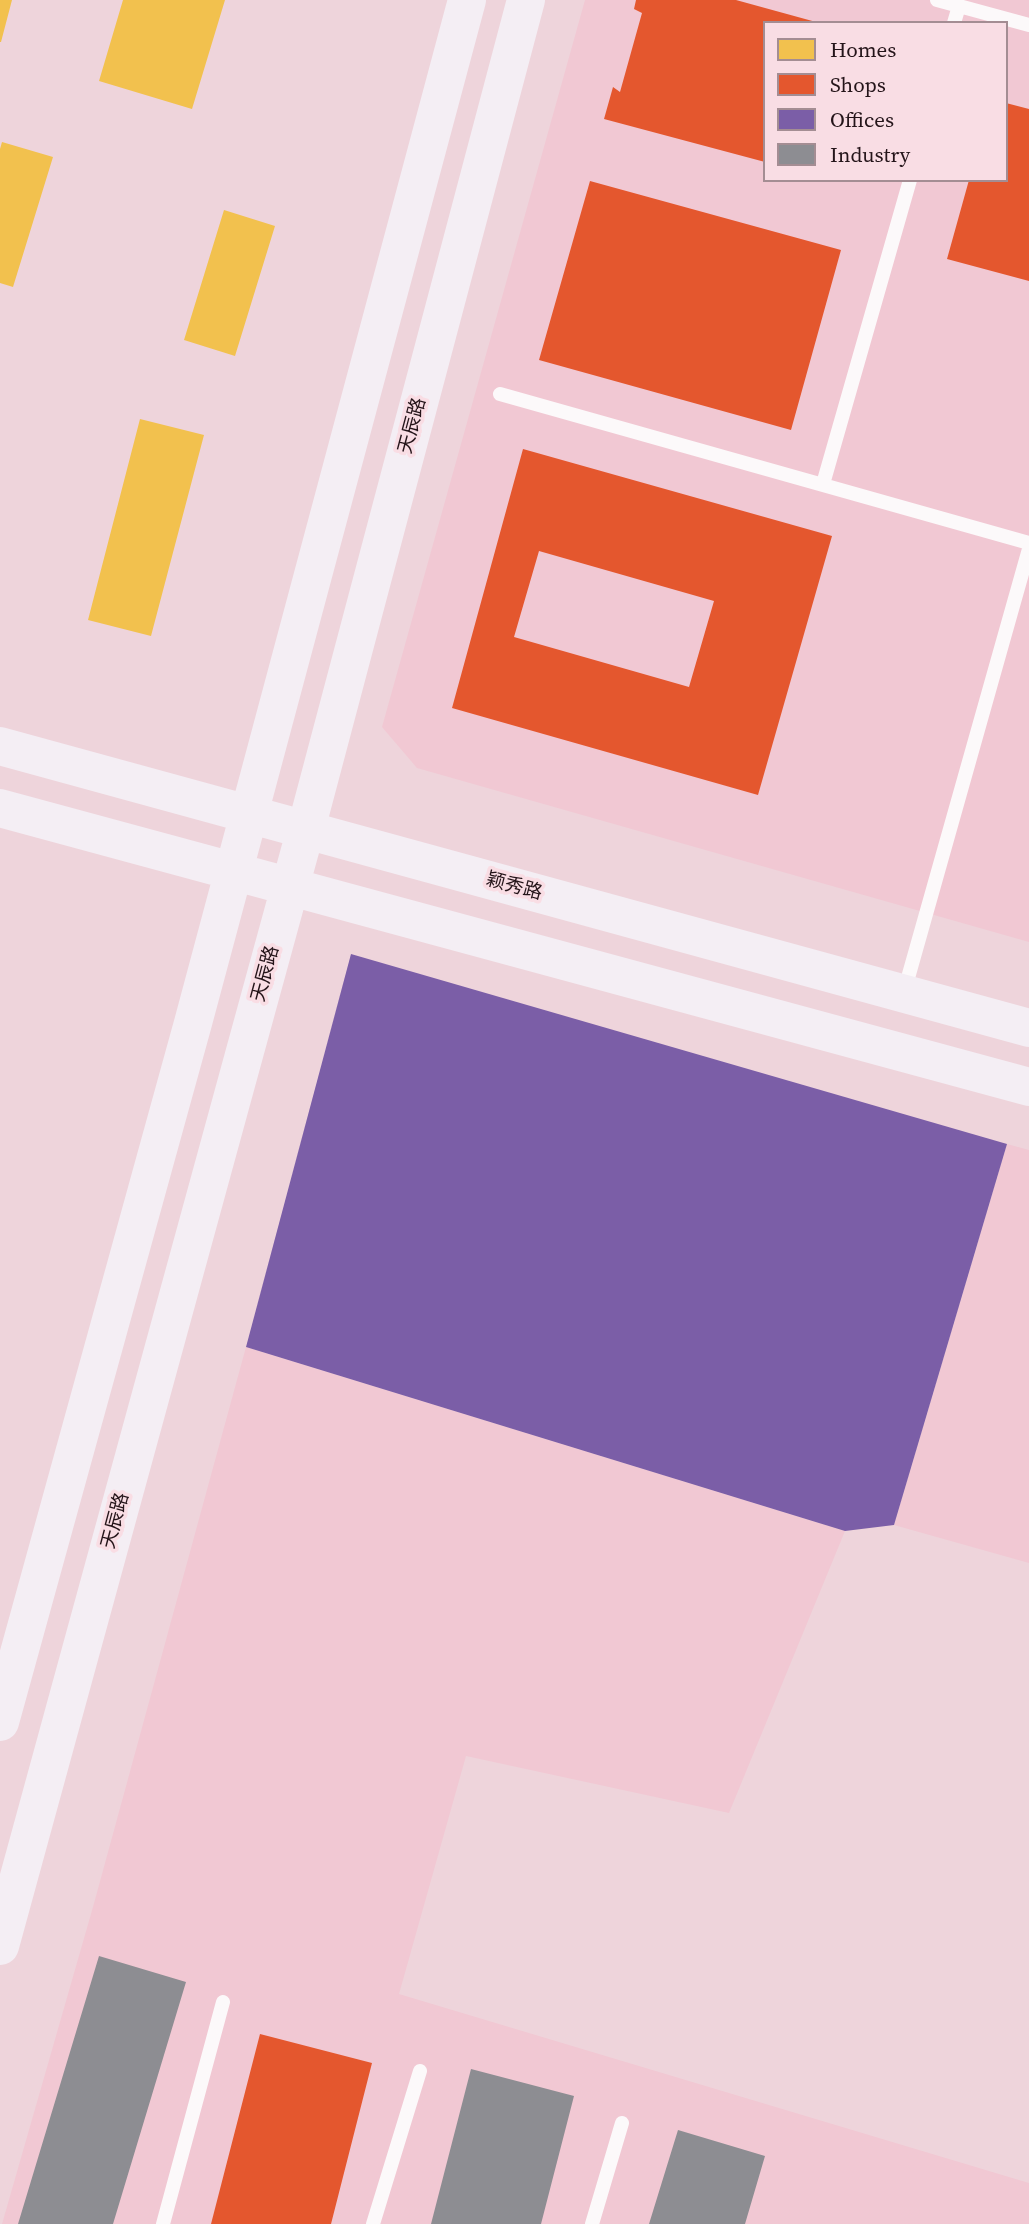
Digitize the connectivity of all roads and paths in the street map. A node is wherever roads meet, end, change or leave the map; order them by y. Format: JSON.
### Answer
{"nodes":[{"id":1,"x":467,"y":0,"type":"edge"},
{"id":2,"x":526,"y":0,"type":"edge"},
{"id":3,"x":937,"y":0,"type":"edge"},
{"id":4,"x":959,"y":6,"type":"junction"},
{"id":5,"x":955,"y":21,"type":"edge"},
{"id":6,"x":1029,"y":25,"type":"edge"},
{"id":7,"x":909,"y":182,"type":"edge"},
{"id":8,"x":500,"y":394,"type":"dead end"},
{"id":9,"x":823,"y":484,"type":"junction"},
{"id":10,"x":1029,"y":543,"type":"edge"},
{"id":11,"x":1029,"y":549,"type":"edge"},
{"id":12,"x":0,"y":746,"type":"edge"},
{"id":13,"x":0,"y":808,"type":"edge"},
{"id":14,"x":248,"y":814,"type":"junction"},
{"id":15,"x":306,"y":830,"type":"junction"},
{"id":16,"x":233,"y":871,"type":"junction"},
{"id":17,"x":290,"y":887,"type":"junction"},
{"id":18,"x":903,"y":993,"type":"junction"},
{"id":19,"x":1029,"y":1028,"type":"edge"},
{"id":20,"x":1029,"y":1087,"type":"edge"},
{"id":21,"x":0,"y":1721,"type":"edge"},
{"id":22,"x":0,"y":1946,"type":"edge"},
{"id":23,"x":223,"y":2002,"type":"dead end"},
{"id":24,"x":420,"y":2071,"type":"dead end"},
{"id":25,"x":622,"y":2123,"type":"dead end"},
{"id":26,"x":163,"y":2224,"type":"edge"},
{"id":27,"x":373,"y":2224,"type":"edge"},
{"id":28,"x":592,"y":2224,"type":"edge"}],
"edges":[{"from":1,"to":14,"type":"main road"},
{"from":2,"to":15,"type":"main road","name":"天辰路"},
{"from":3,"to":4,"type":"lane"},
{"from":4,"to":5,"type":"lane"},
{"from":4,"to":6,"type":"lane"},
{"from":7,"to":9,"type":"lane"},
{"from":8,"to":9,"type":"lane"},
{"from":9,"to":10,"type":"lane"},
{"from":11,"to":18,"type":"lane"},
{"from":12,"to":14,"type":"main road","name":"颖秀路"},
{"from":13,"to":16,"type":"main road"},
{"from":14,"to":15,"type":"main road","name":"颖秀路"},
{"from":14,"to":16,"type":"main road"},
{"from":15,"to":17,"type":"main road","name":"天辰路"},
{"from":15,"to":18,"type":"main road","name":"颖秀路"},
{"from":16,"to":17,"type":"main road"},
{"from":16,"to":21,"type":"main road"},
{"from":17,"to":20,"type":"main road"},
{"from":17,"to":22,"type":"main road","name":"天辰路"},
{"from":18,"to":19,"type":"main road","name":"颖秀路"},
{"from":23,"to":26,"type":"lane"},
{"from":24,"to":27,"type":"lane"},
{"from":25,"to":28,"type":"lane"}]}
